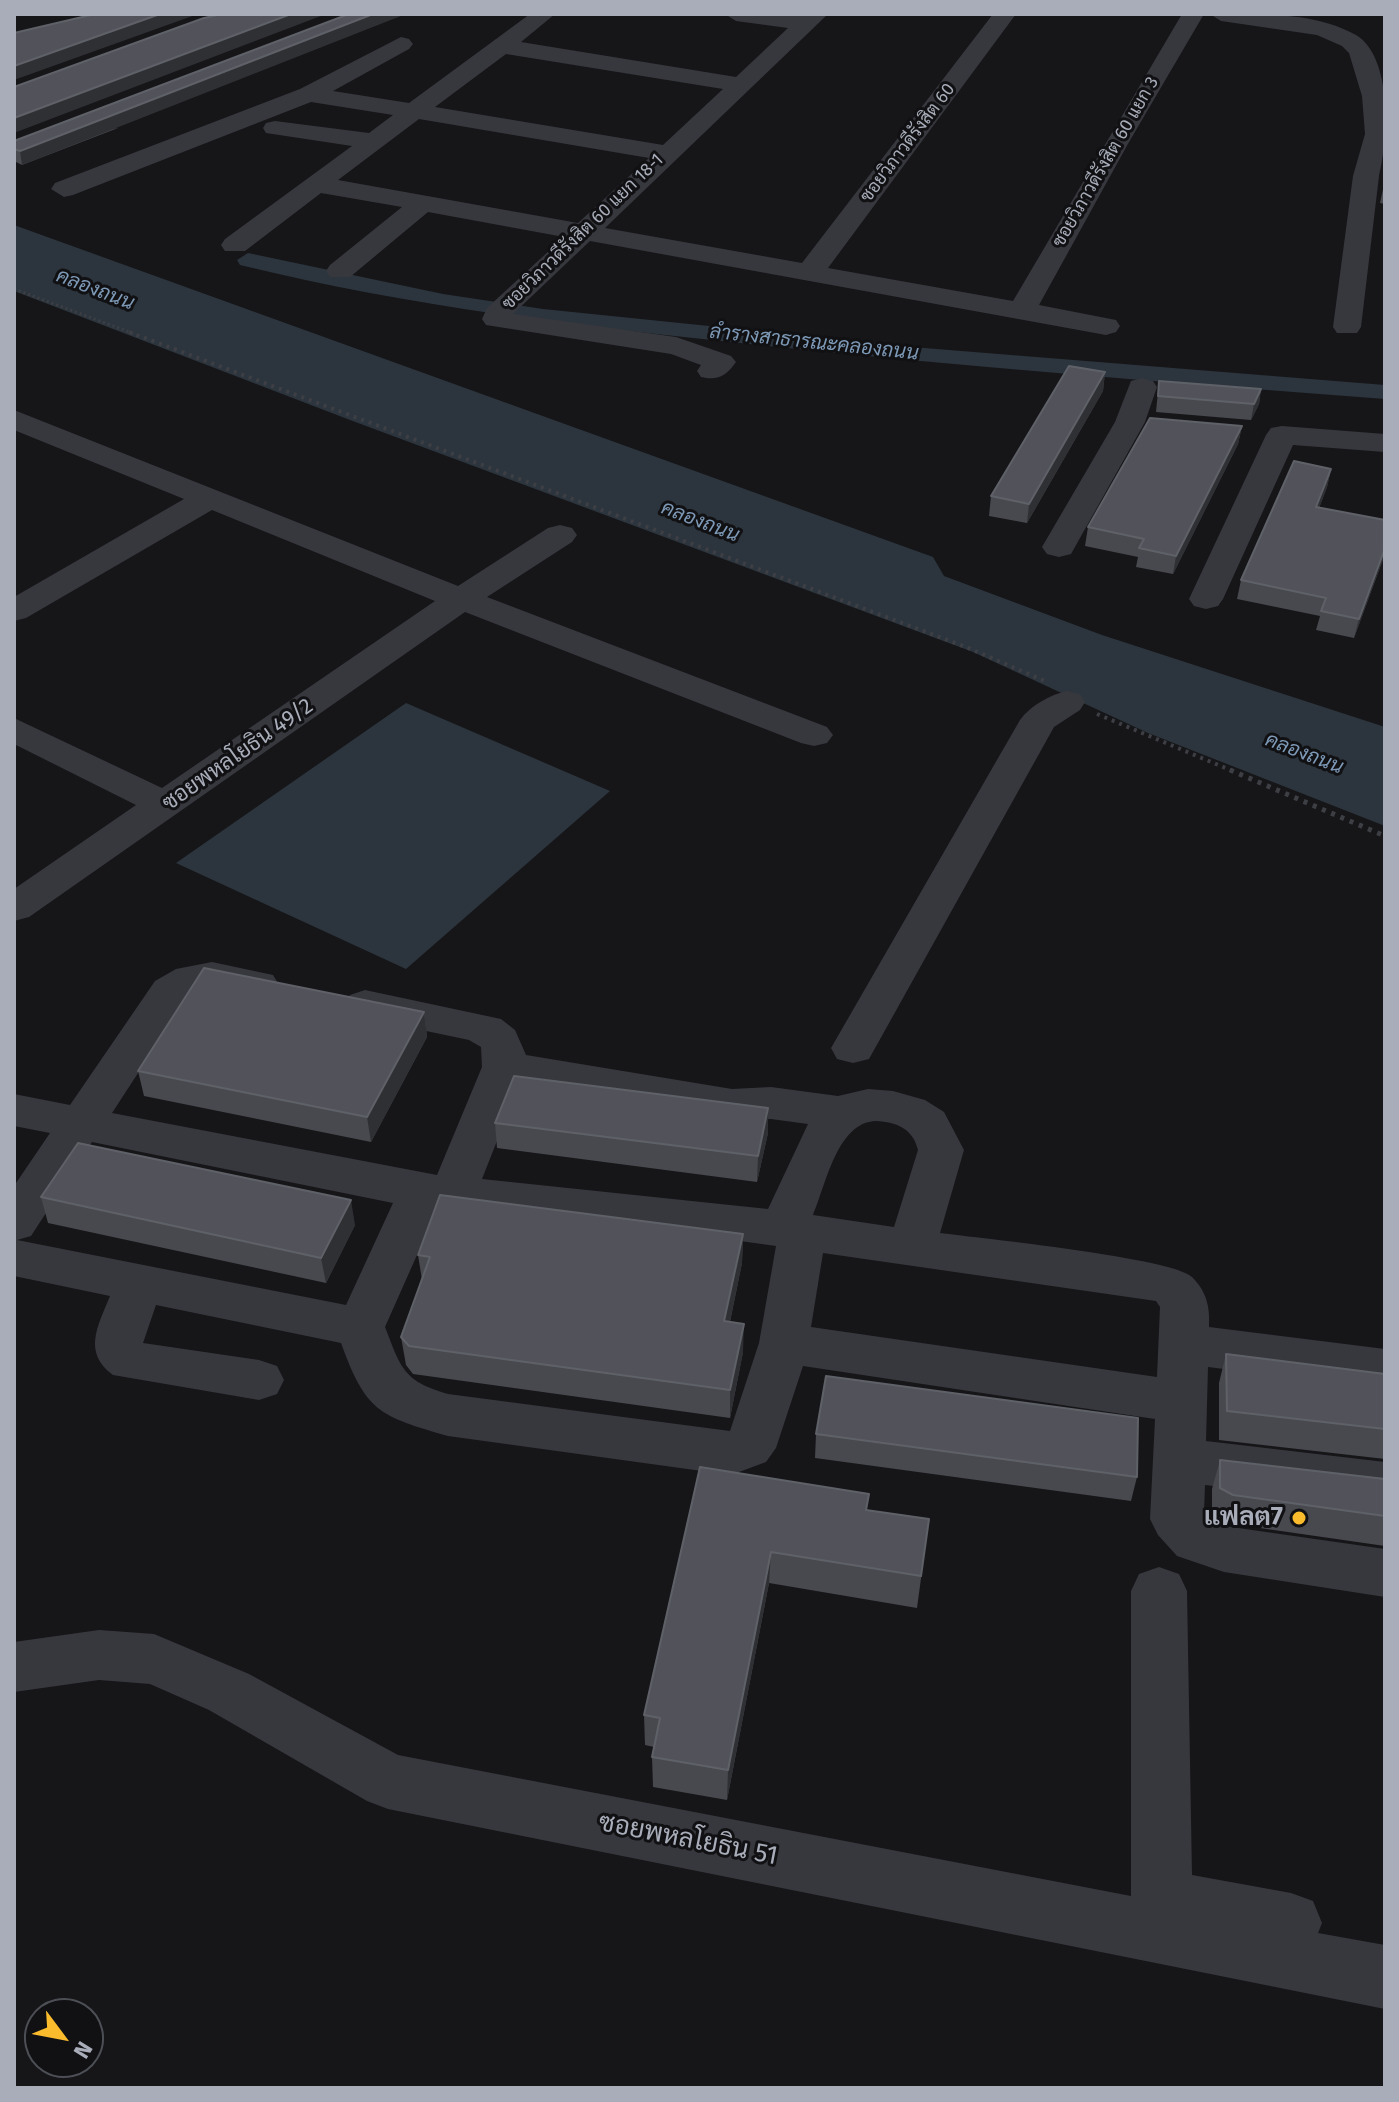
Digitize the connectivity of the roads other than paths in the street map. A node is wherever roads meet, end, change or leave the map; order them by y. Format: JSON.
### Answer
{"nodes":[{"id":1,"x":544,"y":14,"type":"edge"},
{"id":2,"x":736,"y":14,"type":"edge"},
{"id":3,"x":1005,"y":14,"type":"edge"},
{"id":4,"x":1193,"y":14,"type":"edge"},
{"id":5,"x":1221,"y":14,"type":"edge"},
{"id":6,"x":811,"y":19,"type":"edge"},
{"id":7,"x":401,"y":44,"type":"dead end"},
{"id":8,"x":502,"y":46,"type":"junction"},
{"id":9,"x":740,"y":85,"type":"junction"},
{"id":10,"x":309,"y":94,"type":"junction"},
{"id":11,"x":415,"y":111,"type":"junction"},
{"id":12,"x":275,"y":128,"type":"dead end"},
{"id":13,"x":1381,"y":134,"type":"edge"},
{"id":14,"x":374,"y":141,"type":"junction"},
{"id":15,"x":666,"y":153,"type":"junction"},
{"id":16,"x":1375,"y":177,"type":"edge"},
{"id":17,"x":316,"y":184,"type":"junction"},
{"id":18,"x":64,"y":189,"type":"dead end"},
{"id":19,"x":423,"y":203,"type":"junction"},
{"id":20,"x":584,"y":231,"type":"junction"},
{"id":21,"x":235,"y":245,"type":"dead end"},
{"id":22,"x":340,"y":271,"type":"dead end"},
{"id":23,"x":810,"y":272,"type":"junction"},
{"id":24,"x":1022,"y":311,"type":"junction"},
{"id":25,"x":1106,"y":326,"type":"dead end"},
{"id":26,"x":1347,"y":327,"type":"dead end"},
{"id":27,"x":712,"y":371,"type":"dead end"},
{"id":28,"x":1142,"y":387,"type":"dead end"},
{"id":29,"x":14,"y":419,"type":"edge"},
{"id":30,"x":1385,"y":443,"type":"edge"},
{"id":31,"x":210,"y":498,"type":"junction"},
{"id":32,"x":560,"y":535,"type":"dead end"},
{"id":33,"x":1059,"y":547,"type":"dead end"},
{"id":34,"x":461,"y":599,"type":"junction"},
{"id":35,"x":1206,"y":599,"type":"dead end"},
{"id":36,"x":14,"y":611,"type":"edge"},
{"id":37,"x":1067,"y":702,"type":"road end"},
{"id":38,"x":14,"y":729,"type":"edge"},
{"id":39,"x":814,"y":735,"type":"dead end"},
{"id":40,"x":166,"y":805,"type":"junction"},
{"id":41,"x":15,"y":906,"type":"edge"},
{"id":42,"x":853,"y":1048,"type":"dead end"},
{"id":43,"x":504,"y":1067,"type":"junction"},
{"id":44,"x":14,"y":1110,"type":"edge"},
{"id":45,"x":843,"y":1113,"type":"junction"},
{"id":46,"x":78,"y":1122,"type":"junction"},
{"id":47,"x":438,"y":1192,"type":"junction"},
{"id":48,"x":14,"y":1223,"type":"edge"},
{"id":49,"x":793,"y":1230,"type":"junction"},
{"id":50,"x":912,"y":1246,"type":"junction"},
{"id":51,"x":14,"y":1258,"type":"edge"},
{"id":52,"x":140,"y":1283,"type":"junction"},
{"id":53,"x":360,"y":1327,"type":"junction"},
{"id":54,"x":784,"y":1343,"type":"junction"},
{"id":55,"x":1185,"y":1344,"type":"junction"},
{"id":56,"x":1385,"y":1369,"type":"edge"},
{"id":57,"x":259,"y":1380,"type":"dead end"},
{"id":58,"x":1183,"y":1402,"type":"junction"},
{"id":59,"x":1180,"y":1460,"type":"junction"},
{"id":60,"x":1385,"y":1484,"type":"edge"},
{"id":61,"x":1385,"y":1573,"type":"edge"},
{"id":62,"x":1159,"y":1591,"type":"dead end"},
{"id":63,"x":14,"y":1667,"type":"edge"},
{"id":64,"x":1162,"y":1917,"type":"junction"},
{"id":65,"x":1291,"y":1923,"type":"dead end"},
{"id":66,"x":1385,"y":1977,"type":"edge"}],
"edges":[{"from":1,"to":8,"type":"street"},
{"from":2,"to":6,"type":"street"},
{"from":3,"to":23,"type":"street","name":"ซอยวิภาวดีรังสิต 60"},
{"from":4,"to":24,"type":"street","name":"ซอยวิภาวดีรังสิต 60 แยก 3"},
{"from":5,"to":13,"type":"street"},
{"from":6,"to":9,"type":"street","name":"ซอยวิภาวดีรังสิต 60 แยก 18-1"},
{"from":7,"to":10,"type":"street"},
{"from":8,"to":9,"type":"street"},
{"from":8,"to":11,"type":"street"},
{"from":9,"to":15,"type":"street","name":"ซอยวิภาวดีรังสิต 60 แยก 18-1"},
{"from":10,"to":11,"type":"street"},
{"from":10,"to":18,"type":"street"},
{"from":11,"to":14,"type":"street"},
{"from":11,"to":15,"type":"street"},
{"from":12,"to":14,"type":"street"},
{"from":13,"to":16,"type":"street"},
{"from":14,"to":17,"type":"street"},
{"from":15,"to":20,"type":"street","name":"ซอยวิภาวดีรังสิต 60 แยก 18-1"},
{"from":16,"to":26,"type":"street"},
{"from":17,"to":19,"type":"street"},
{"from":17,"to":21,"type":"street"},
{"from":19,"to":20,"type":"street"},
{"from":19,"to":22,"type":"street"},
{"from":20,"to":23,"type":"street"},
{"from":20,"to":27,"type":"street","name":"ซอยวิภาวดีรังสิต 60 แยก 18-1"},
{"from":23,"to":24,"type":"street"},
{"from":24,"to":25,"type":"street"},
{"from":28,"to":33,"type":"street"},
{"from":29,"to":31,"type":"street"},
{"from":30,"to":35,"type":"street"},
{"from":31,"to":34,"type":"street"},
{"from":31,"to":36,"type":"street"},
{"from":32,"to":34,"type":"street","name":"ซอยพหลโยธิน 49/2"},
{"from":34,"to":39,"type":"street"},
{"from":34,"to":40,"type":"street","name":"ซอยพหลโยธิน 49/2"},
{"from":37,"to":42,"type":"street"},
{"from":38,"to":40,"type":"street"},
{"from":40,"to":41,"type":"street","name":"ซอยพหลโยธิน 49/2"},
{"from":43,"to":45,"type":"street"},
{"from":43,"to":46,"type":"street"},
{"from":43,"to":47,"type":"street"},
{"from":44,"to":46,"type":"street"},
{"from":45,"to":49,"type":"street"},
{"from":45,"to":50,"type":"street"},
{"from":46,"to":47,"type":"street"},
{"from":46,"to":48,"type":"street"},
{"from":47,"to":49,"type":"street"},
{"from":47,"to":53,"type":"street"},
{"from":49,"to":50,"type":"street"},
{"from":49,"to":54,"type":"street"},
{"from":50,"to":55,"type":"street"},
{"from":51,"to":52,"type":"street"},
{"from":52,"to":53,"type":"street"},
{"from":52,"to":57,"type":"street"},
{"from":53,"to":54,"type":"street"},
{"from":54,"to":58,"type":"street"},
{"from":55,"to":56,"type":"street"},
{"from":55,"to":58,"type":"street"},
{"from":58,"to":59,"type":"street"},
{"from":59,"to":60,"type":"street"},
{"from":59,"to":61,"type":"street"},
{"from":62,"to":64,"type":"street"},
{"from":63,"to":64,"type":"street","name":"ซอยพหลโยธิน 51"},
{"from":64,"to":65,"type":"street"},
{"from":64,"to":66,"type":"street","name":"ซอยพหลโยธิน 51"}]}
